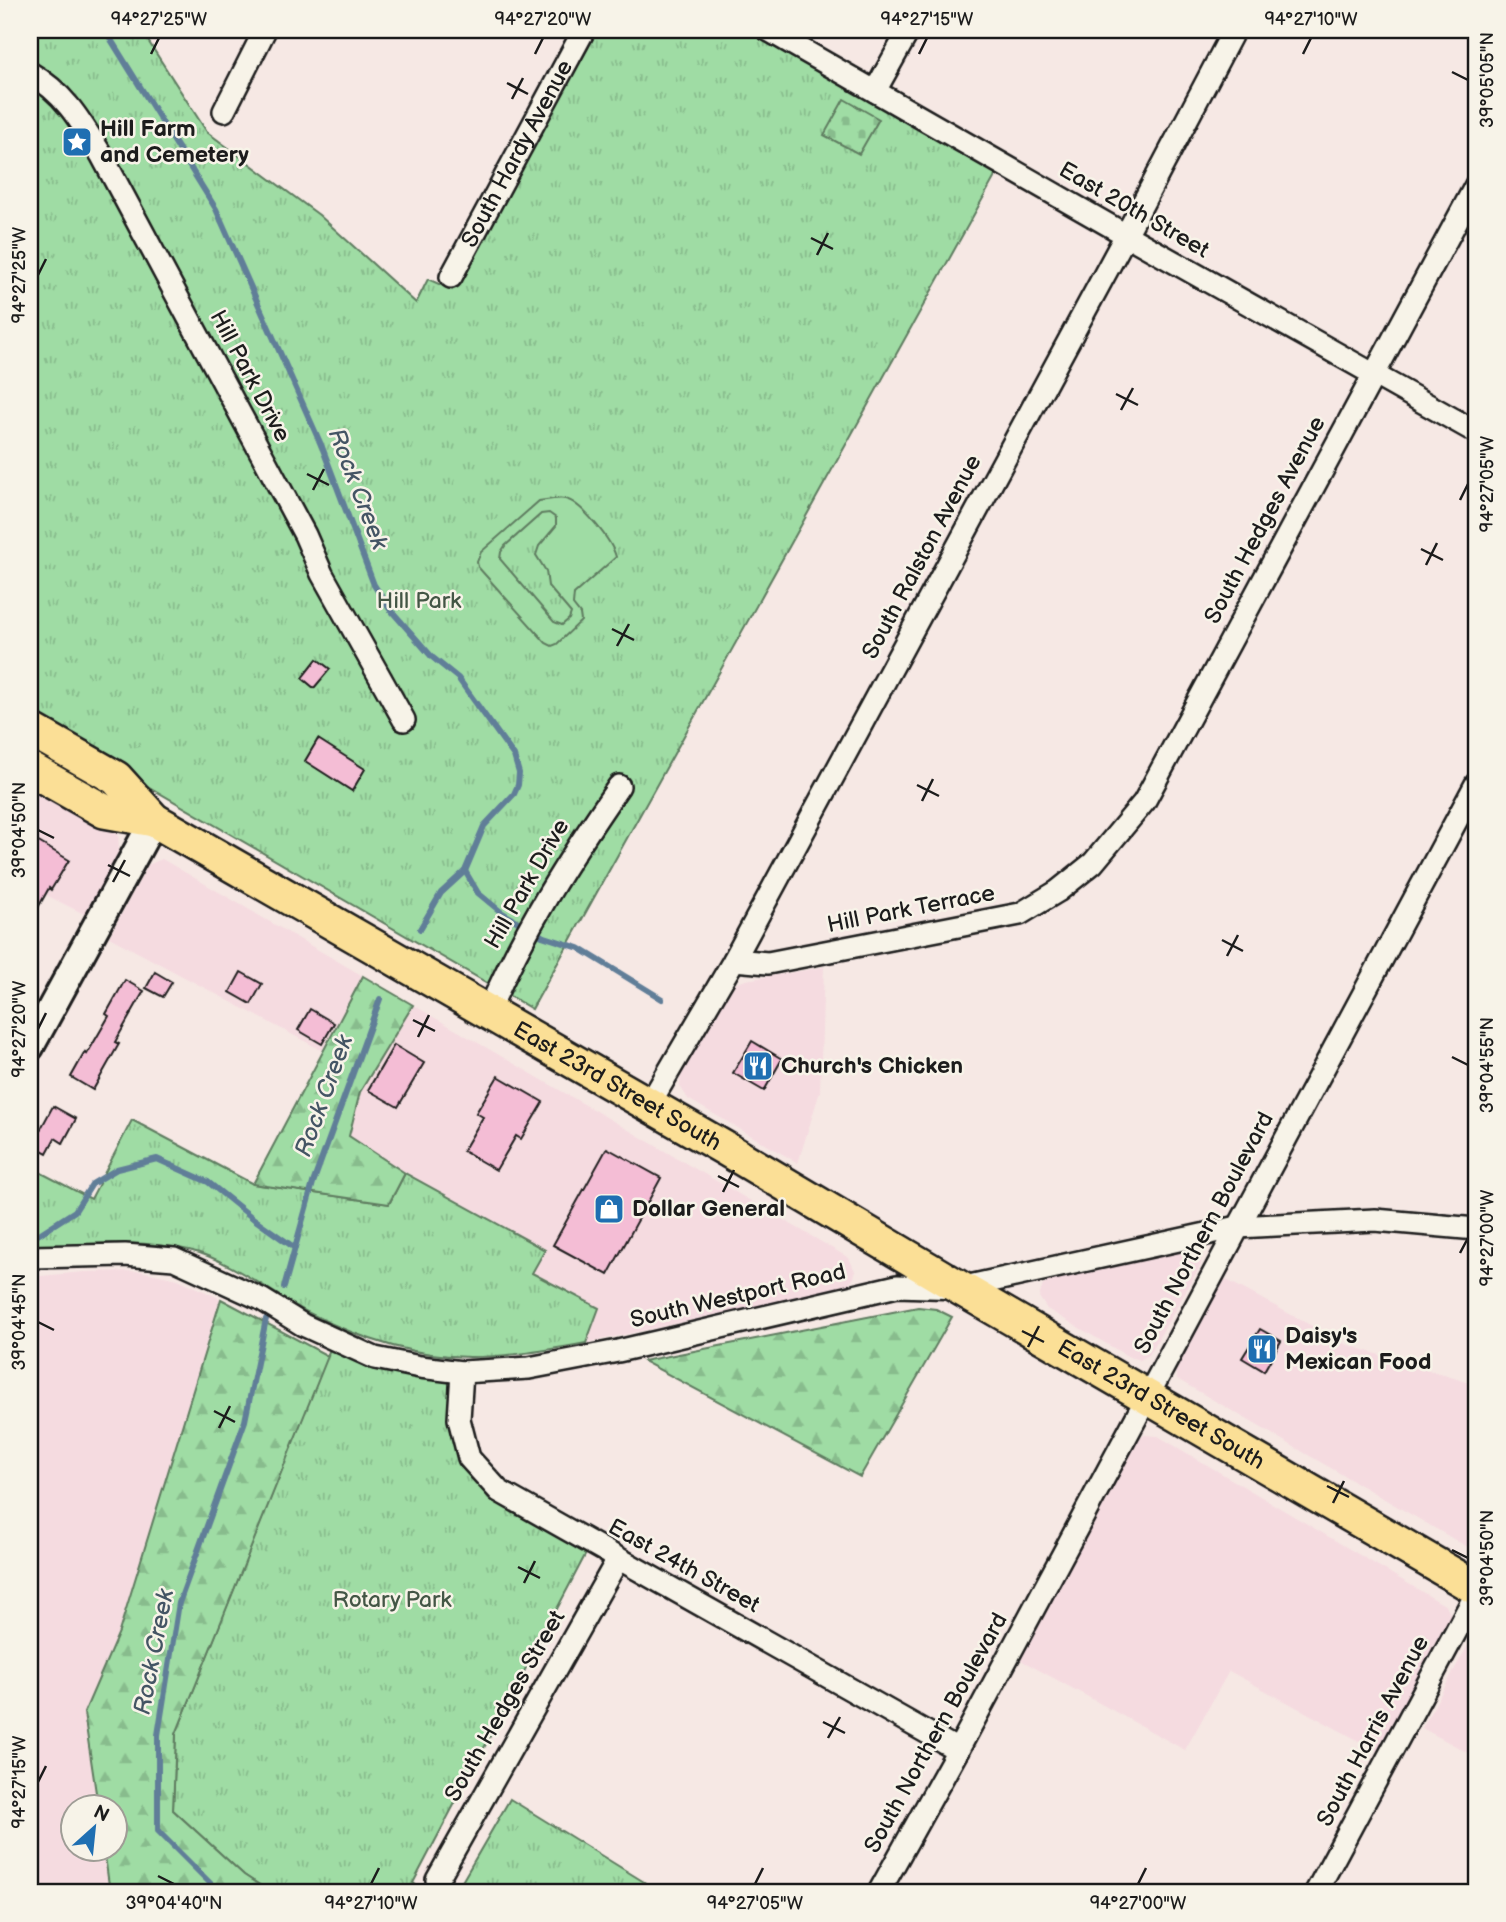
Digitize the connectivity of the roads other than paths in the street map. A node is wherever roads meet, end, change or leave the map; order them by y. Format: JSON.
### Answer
{"nodes":[{"id":1,"x":265,"y":30,"type":"edge"},
{"id":2,"x":584,"y":30,"type":"edge"},
{"id":3,"x":768,"y":30,"type":"edge"},
{"id":4,"x":909,"y":30,"type":"edge"},
{"id":5,"x":1234,"y":30,"type":"edge"},
{"id":6,"x":30,"y":73,"type":"edge"},
{"id":7,"x":875,"y":91,"type":"junction"},
{"id":8,"x":224,"y":111,"type":"dead end"},
{"id":9,"x":1476,"y":185,"type":"edge"},
{"id":10,"x":1126,"y":235,"type":"junction"},
{"id":11,"x":451,"y":277,"type":"dead end"},
{"id":12,"x":1373,"y":375,"type":"junction"},
{"id":13,"x":1476,"y":432,"type":"edge"},
{"id":14,"x":404,"y":720,"type":"dead end"},
{"id":15,"x":30,"y":729,"type":"edge"},
{"id":16,"x":30,"y":769,"type":"edge"},
{"id":17,"x":1476,"y":784,"type":"edge"},
{"id":18,"x":619,"y":786,"type":"dead end"},
{"id":19,"x":154,"y":820,"type":"junction"},
{"id":20,"x":1086,"y":869,"type":"joint"},
{"id":21,"x":734,"y":960,"type":"junction"},
{"id":22,"x":488,"y":1013,"type":"junction"},
{"id":23,"x":30,"y":1047,"type":"edge"},
{"id":24,"x":649,"y":1104,"type":"junction"},
{"id":25,"x":1238,"y":1227,"type":"junction"},
{"id":26,"x":1476,"y":1229,"type":"edge"},
{"id":27,"x":30,"y":1257,"type":"edge"},
{"id":28,"x":960,"y":1288,"type":"junction"},
{"id":29,"x":462,"y":1372,"type":"junction"},
{"id":30,"x":1146,"y":1396,"type":"junction"},
{"id":31,"x":618,"y":1559,"type":"junction"},
{"id":32,"x":1476,"y":1591,"type":"edge"},
{"id":33,"x":958,"y":1750,"type":"junction"},
{"id":34,"x":437,"y":1880,"type":"dead end"},
{"id":35,"x":879,"y":1892,"type":"edge"},
{"id":36,"x":1316,"y":1892,"type":"edge"}],
"edges":[{"from":1,"to":8,"type":"street"},
{"from":2,"to":11,"type":"street","name":"South Hardy Avenue"},
{"from":3,"to":7,"type":"street","name":"East 20th Street"},
{"from":4,"to":7,"type":"street"},
{"from":5,"to":10,"type":"street","name":"South Ralston Avenue"},
{"from":6,"to":14,"type":"street","name":"Hill Park Drive"},
{"from":7,"to":10,"type":"street","name":"East 20th Street"},
{"from":9,"to":12,"type":"street","name":"South Hedges Avenue"},
{"from":10,"to":12,"type":"street","name":"East 20th Street"},
{"from":10,"to":21,"type":"street","name":"South Ralston Avenue"},
{"from":12,"to":13,"type":"street","name":"East 20th Street"},
{"from":12,"to":20,"type":"street","name":"South Hedges Avenue"},
{"from":15,"to":19,"type":"main road","name":"East 23rd Street South"},
{"from":16,"to":19,"type":"main road","name":"East 23rd Street South"},
{"from":17,"to":25,"type":"street","name":"South Northern Boulevard"},
{"from":18,"to":22,"type":"street","name":"Hill Park Drive"},
{"from":19,"to":22,"type":"main road","name":"East 23rd Street South"},
{"from":19,"to":23,"type":"street"},
{"from":20,"to":21,"type":"street","name":"Hill Park Terrace"},
{"from":21,"to":24,"type":"street","name":"South Ralston Avenue"},
{"from":22,"to":24,"type":"main road","name":"East 23rd Street South"},
{"from":24,"to":28,"type":"main road","name":"East 23rd Street South"},
{"from":25,"to":26,"type":"street","name":"South Westport Road"},
{"from":25,"to":28,"type":"street","name":"South Westport Road"},
{"from":25,"to":30,"type":"street","name":"South Northern Boulevard"},
{"from":27,"to":29,"type":"street","name":"South Westport Road"},
{"from":28,"to":29,"type":"street","name":"South Westport Road"},
{"from":28,"to":30,"type":"main road","name":"East 23rd Street South"},
{"from":29,"to":31,"type":"street","name":"East 24th Street"},
{"from":30,"to":32,"type":"main road","name":"East 23rd Street South"},
{"from":30,"to":33,"type":"street","name":"South Northern Boulevard"},
{"from":31,"to":33,"type":"street","name":"East 24th Street"},
{"from":31,"to":34,"type":"street","name":"South Hedges Street"},
{"from":32,"to":36,"type":"street","name":"South Harris Avenue"},
{"from":33,"to":35,"type":"street","name":"South Northern Boulevard"}]}
